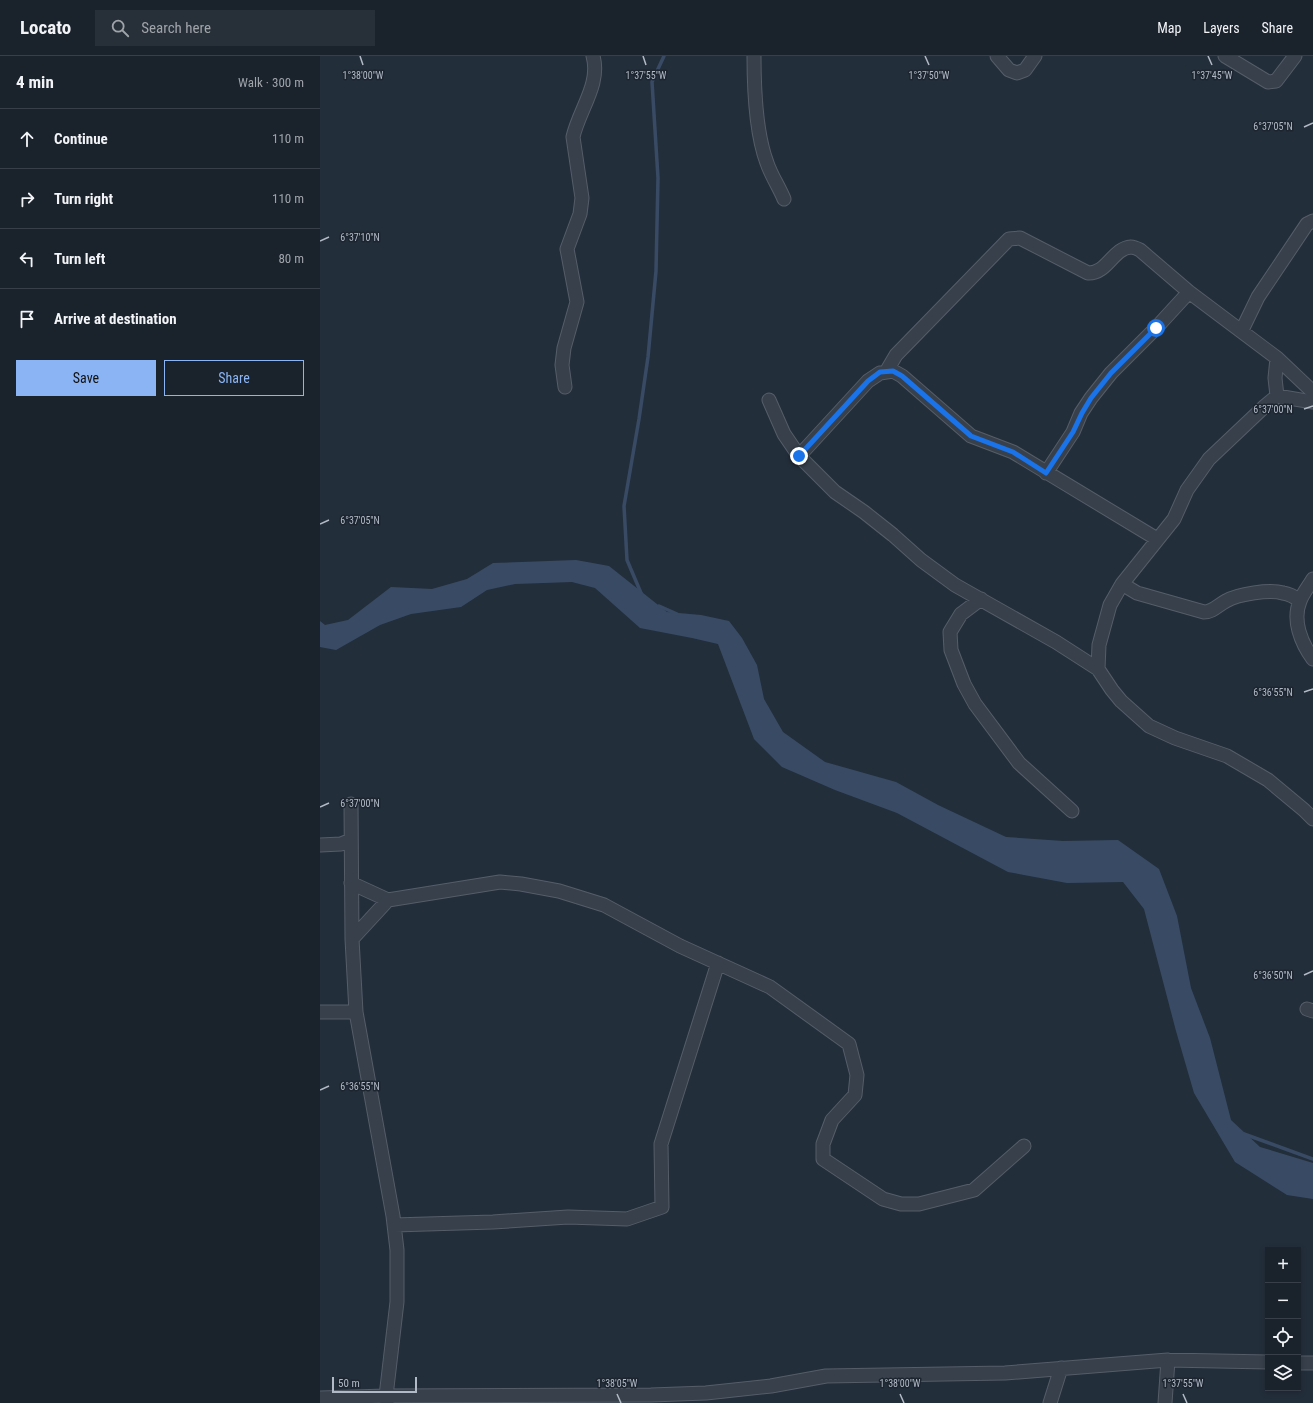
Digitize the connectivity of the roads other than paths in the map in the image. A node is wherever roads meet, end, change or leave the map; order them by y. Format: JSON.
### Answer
{"nodes":[{"id":1,"x":593,"y":56,"type":"edge"},
{"id":2,"x":754,"y":56,"type":"edge"},
{"id":3,"x":997,"y":56,"type":"edge"},
{"id":4,"x":1035,"y":56,"type":"edge"},
{"id":5,"x":1225,"y":56,"type":"edge"},
{"id":6,"x":1295,"y":56,"type":"edge"},
{"id":7,"x":784,"y":199,"type":"dead end"},
{"id":8,"x":1313,"y":221,"type":"edge"},
{"id":9,"x":1189,"y":292,"type":"junction"},
{"id":10,"x":1242,"y":330,"type":"junction"},
{"id":11,"x":1277,"y":358,"type":"junction"},
{"id":12,"x":886,"y":372,"type":"junction"},
{"id":13,"x":565,"y":387,"type":"dead end"},
{"id":14,"x":1313,"y":392,"type":"edge"},
{"id":15,"x":1277,"y":396,"type":"junction"},
{"id":16,"x":769,"y":400,"type":"dead end"},
{"id":17,"x":1313,"y":402,"type":"edge"},
{"id":18,"x":799,"y":456,"type":"junction"},
{"id":19,"x":1046,"y":473,"type":"junction"},
{"id":20,"x":1157,"y":539,"type":"junction"},
{"id":21,"x":1313,"y":579,"type":"edge"},
{"id":22,"x":1122,"y":584,"type":"junction"},
{"id":23,"x":981,"y":599,"type":"junction"},
{"id":24,"x":1300,"y":601,"type":"junction"},
{"id":25,"x":1313,"y":660,"type":"edge"},
{"id":26,"x":1098,"y":669,"type":"junction"},
{"id":27,"x":351,"y":804,"type":"dead end"},
{"id":28,"x":1072,"y":811,"type":"dead end"},
{"id":29,"x":1313,"y":820,"type":"edge"},
{"id":30,"x":351,"y":840,"type":"junction"},
{"id":31,"x":320,"y":845,"type":"edge"},
{"id":32,"x":351,"y":883,"type":"junction"},
{"id":33,"x":388,"y":900,"type":"junction"},
{"id":34,"x":352,"y":939,"type":"junction"},
{"id":35,"x":718,"y":964,"type":"junction"},
{"id":36,"x":320,"y":1012,"type":"edge"},
{"id":37,"x":356,"y":1012,"type":"junction"},
{"id":38,"x":1024,"y":1146,"type":"dead end"},
{"id":39,"x":394,"y":1224,"type":"junction"},
{"id":40,"x":1168,"y":1360,"type":"junction"},
{"id":41,"x":1265,"y":1362,"type":"edge"},
{"id":42,"x":1301,"y":1363,"type":"edge"},
{"id":43,"x":1313,"y":1363,"type":"edge"},
{"id":44,"x":1061,"y":1368,"type":"junction"},
{"id":45,"x":320,"y":1398,"type":"edge"},
{"id":46,"x":386,"y":1399,"type":"edge"},
{"id":47,"x":652,"y":1399,"type":"edge"},
{"id":48,"x":1050,"y":1403,"type":"edge"},
{"id":49,"x":1165,"y":1403,"type":"edge"}],
"edges":[{"from":1,"to":13,"type":"street"},
{"from":2,"to":7,"type":"street"},
{"from":3,"to":4,"type":"street"},
{"from":5,"to":6,"type":"street"},
{"from":8,"to":10,"type":"street"},
{"from":9,"to":10,"type":"street"},
{"from":9,"to":12,"type":"street"},
{"from":9,"to":19,"type":"street"},
{"from":10,"to":11,"type":"street"},
{"from":11,"to":14,"type":"street"},
{"from":11,"to":15,"type":"street"},
{"from":12,"to":18,"type":"street"},
{"from":12,"to":19,"type":"street"},
{"from":15,"to":17,"type":"street"},
{"from":15,"to":20,"type":"street"},
{"from":16,"to":18,"type":"street"},
{"from":18,"to":23,"type":"street"},
{"from":19,"to":20,"type":"street"},
{"from":20,"to":22,"type":"street"},
{"from":21,"to":24,"type":"street"},
{"from":22,"to":24,"type":"street"},
{"from":22,"to":26,"type":"street"},
{"from":23,"to":26,"type":"street"},
{"from":23,"to":28,"type":"street"},
{"from":24,"to":25,"type":"street"},
{"from":26,"to":29,"type":"street"},
{"from":27,"to":30,"type":"street"},
{"from":30,"to":31,"type":"street"},
{"from":30,"to":32,"type":"street"},
{"from":32,"to":33,"type":"street"},
{"from":32,"to":34,"type":"street"},
{"from":33,"to":34,"type":"street"},
{"from":33,"to":35,"type":"street"},
{"from":34,"to":37,"type":"street"},
{"from":35,"to":38,"type":"street"},
{"from":35,"to":39,"type":"street"},
{"from":36,"to":37,"type":"street"},
{"from":37,"to":39,"type":"street"},
{"from":39,"to":46,"type":"street"},
{"from":40,"to":41,"type":"street"},
{"from":40,"to":44,"type":"street"},
{"from":40,"to":49,"type":"street"},
{"from":42,"to":43,"type":"street"},
{"from":44,"to":47,"type":"street"},
{"from":44,"to":48,"type":"street"},
{"from":45,"to":46,"type":"street"},
{"from":46,"to":47,"type":"street"}]}
